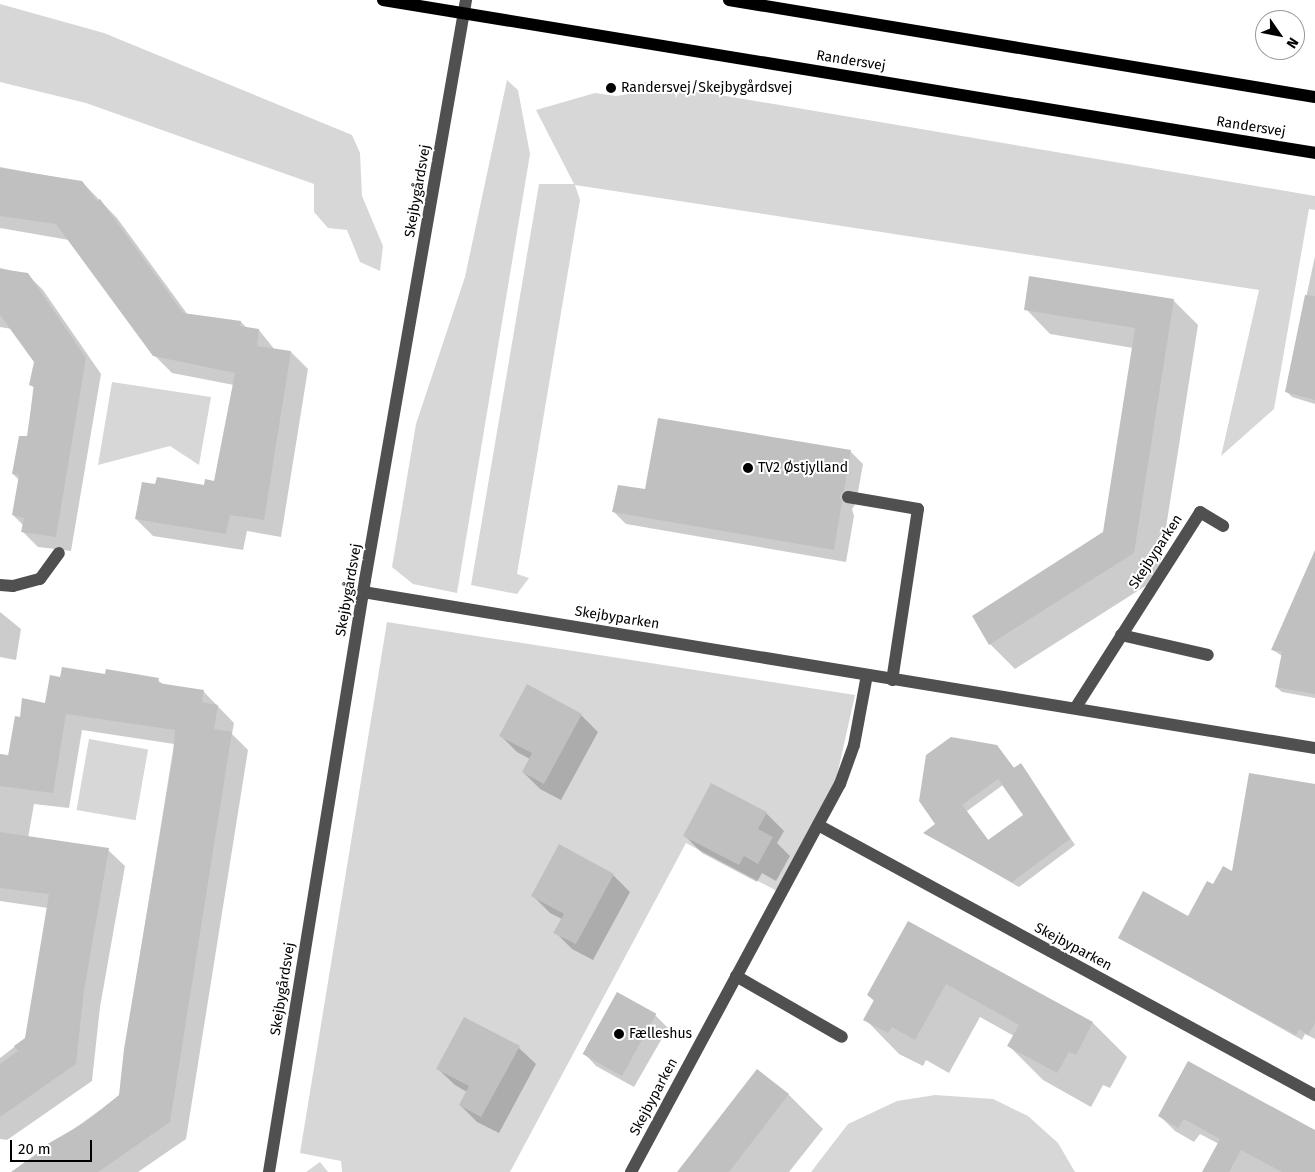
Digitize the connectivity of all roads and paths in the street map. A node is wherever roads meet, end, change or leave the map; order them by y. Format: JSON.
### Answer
{"nodes":[{"id":1,"x":383,"y":0,"type":"edge"},
{"id":2,"x":466,"y":0,"type":"edge"},
{"id":3,"x":729,"y":0,"type":"edge"},
{"id":4,"x":464,"y":13,"type":"junction"},
{"id":5,"x":1315,"y":97,"type":"edge"},
{"id":6,"x":1315,"y":153,"type":"edge"},
{"id":7,"x":848,"y":497,"type":"dead end"},
{"id":8,"x":1223,"y":526,"type":"dead end"},
{"id":9,"x":60,"y":553,"type":"dead end"},
{"id":10,"x":0,"y":585,"type":"edge"},
{"id":11,"x":363,"y":592,"type":"junction"},
{"id":12,"x":1121,"y":635,"type":"junction"},
{"id":13,"x":1208,"y":655,"type":"dead end"},
{"id":14,"x":867,"y":675,"type":"junction"},
{"id":15,"x":892,"y":680,"type":"junction"},
{"id":16,"x":1076,"y":707,"type":"junction"},
{"id":17,"x":1315,"y":748,"type":"edge"},
{"id":18,"x":818,"y":825,"type":"junction"},
{"id":19,"x":736,"y":976,"type":"junction"},
{"id":20,"x":842,"y":1037,"type":"dead end"},
{"id":21,"x":1315,"y":1094,"type":"edge"},
{"id":22,"x":269,"y":1172,"type":"edge"},
{"id":23,"x":631,"y":1172,"type":"edge"}],
"edges":[{"from":1,"to":4,"type":"main road","name":"Randersvej"},
{"from":2,"to":4,"type":"street","name":"Skejbygårdsvej"},
{"from":3,"to":5,"type":"main road"},
{"from":4,"to":6,"type":"main road","name":"Randersvej"},
{"from":4,"to":11,"type":"street","name":"Skejbygårdsvej"},
{"from":7,"to":15,"type":"street"},
{"from":8,"to":12,"type":"street","name":"Skejbyparken"},
{"from":9,"to":10,"type":"street"},
{"from":11,"to":14,"type":"street","name":"Skejbyparken"},
{"from":11,"to":22,"type":"street","name":"Skejbygårdsvej"},
{"from":12,"to":13,"type":"street"},
{"from":12,"to":16,"type":"street","name":"Skejbyparken"},
{"from":14,"to":15,"type":"street","name":"Skejbyparken"},
{"from":14,"to":18,"type":"street","name":"Skejbyparken"},
{"from":15,"to":16,"type":"street","name":"Skejbyparken"},
{"from":16,"to":17,"type":"street","name":"Skejbyparken"},
{"from":18,"to":19,"type":"street","name":"Skejbyparken"},
{"from":18,"to":21,"type":"street","name":"Skejbyparken"},
{"from":19,"to":20,"type":"street"},
{"from":19,"to":23,"type":"street","name":"Skejbyparken"}]}
